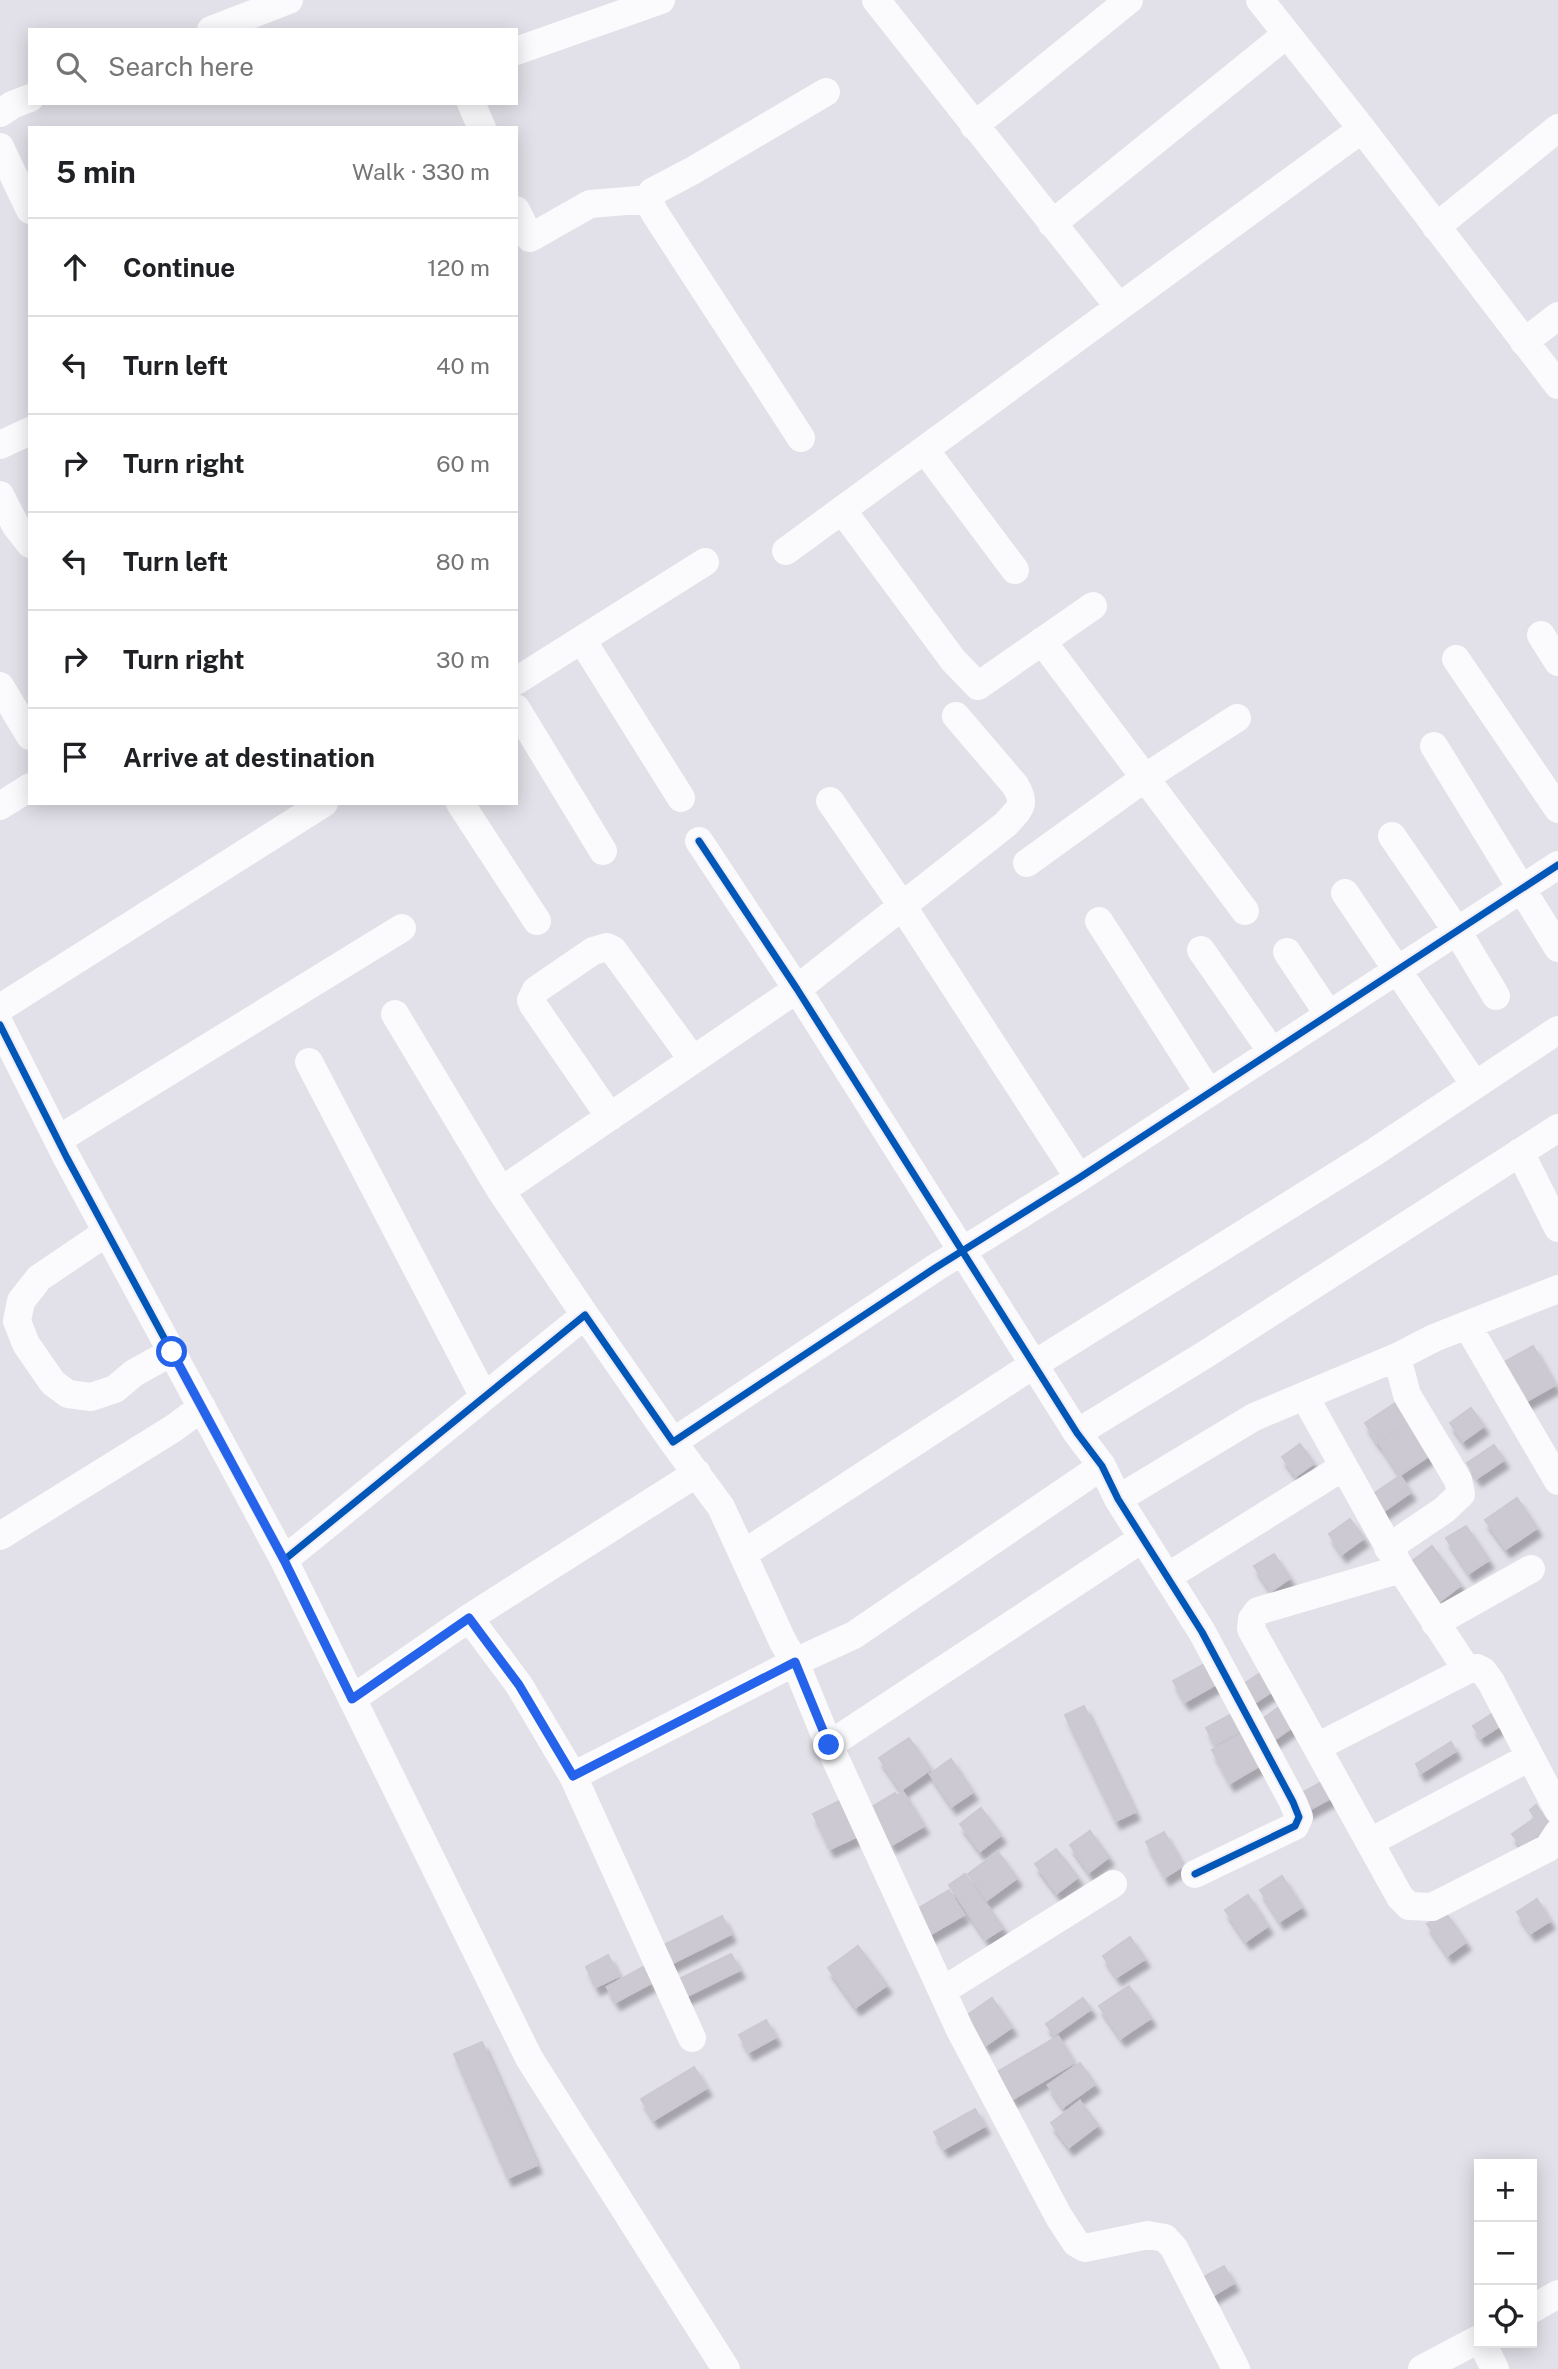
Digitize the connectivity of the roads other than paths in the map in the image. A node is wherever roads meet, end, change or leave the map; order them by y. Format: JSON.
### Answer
{"nodes":[{"id":1,"x":289,"y":0,"type":"edge"},
{"id":2,"x":661,"y":0,"type":"edge"},
{"id":3,"x":1129,"y":0,"type":"edge"},
{"id":4,"x":1260,"y":0,"type":"edge"},
{"id":5,"x":889,"y":4,"type":"edge"},
{"id":6,"x":216,"y":28,"type":"edge"},
{"id":7,"x":1287,"y":34,"type":"junction"},
{"id":8,"x":518,"y":50,"type":"edge"},
{"id":9,"x":826,"y":92,"type":"dead end"},
{"id":10,"x":28,"y":100,"type":"edge"},
{"id":11,"x":472,"y":105,"type":"edge"},
{"id":12,"x":0,"y":113,"type":"edge"},
{"id":13,"x":481,"y":126,"type":"edge"},
{"id":14,"x":974,"y":126,"type":"junction"},
{"id":15,"x":1558,"y":128,"type":"edge"},
{"id":16,"x":1362,"y":129,"type":"junction"},
{"id":17,"x":0,"y":147,"type":"edge"},
{"id":18,"x":651,"y":199,"type":"junction"},
{"id":19,"x":28,"y":207,"type":"edge"},
{"id":20,"x":518,"y":214,"type":"edge"},
{"id":21,"x":1052,"y":224,"type":"junction"},
{"id":22,"x":1436,"y":227,"type":"junction"},
{"id":23,"x":1119,"y":307,"type":"junction"},
{"id":24,"x":1558,"y":316,"type":"edge"},
{"id":25,"x":1524,"y":342,"type":"junction"},
{"id":26,"x":1558,"y":386,"type":"edge"},
{"id":27,"x":28,"y":432,"type":"edge"},
{"id":28,"x":801,"y":438,"type":"dead end"},
{"id":29,"x":0,"y":445,"type":"edge"},
{"id":30,"x":925,"y":450,"type":"junction"},
{"id":31,"x":0,"y":495,"type":"edge"},
{"id":32,"x":842,"y":510,"type":"junction"},
{"id":33,"x":28,"y":541,"type":"edge"},
{"id":34,"x":786,"y":551,"type":"dead end"},
{"id":35,"x":705,"y":562,"type":"dead end"},
{"id":36,"x":1014,"y":570,"type":"dead end"},
{"id":37,"x":1093,"y":606,"type":"dead end"},
{"id":38,"x":1541,"y":635,"type":"dead end"},
{"id":39,"x":582,"y":640,"type":"junction"},
{"id":40,"x":1042,"y":641,"type":"junction"},
{"id":41,"x":1456,"y":659,"type":"dead end"},
{"id":42,"x":1558,"y":662,"type":"edge"},
{"id":43,"x":518,"y":680,"type":"edge"},
{"id":44,"x":0,"y":686,"type":"edge"},
{"id":45,"x":518,"y":711,"type":"edge"},
{"id":46,"x":956,"y":716,"type":"dead end"},
{"id":47,"x":1237,"y":718,"type":"dead end"},
{"id":48,"x":28,"y":733,"type":"edge"},
{"id":49,"x":1434,"y":746,"type":"dead end"},
{"id":50,"x":1146,"y":777,"type":"junction"},
{"id":51,"x":28,"y":788,"type":"edge"},
{"id":52,"x":681,"y":798,"type":"dead end"},
{"id":53,"x":830,"y":801,"type":"dead end"},
{"id":54,"x":321,"y":805,"type":"edge"},
{"id":55,"x":461,"y":805,"type":"edge"},
{"id":56,"x":0,"y":806,"type":"edge"},
{"id":57,"x":1558,"y":809,"type":"edge"},
{"id":58,"x":1392,"y":836,"type":"dead end"},
{"id":59,"x":699,"y":841,"type":"dead end"},
{"id":60,"x":603,"y":851,"type":"dead end"},
{"id":61,"x":1027,"y":863,"type":"dead end"},
{"id":62,"x":1558,"y":865,"type":"edge"},
{"id":63,"x":1523,"y":888,"type":"junction"},
{"id":64,"x":1345,"y":893,"type":"dead end"},
{"id":65,"x":903,"y":907,"type":"junction"},
{"id":66,"x":1245,"y":911,"type":"dead end"},
{"id":67,"x":537,"y":921,"type":"dead end"},
{"id":68,"x":1099,"y":921,"type":"dead end"},
{"id":69,"x":402,"y":928,"type":"dead end"},
{"id":70,"x":1457,"y":931,"type":"junction"},
{"id":71,"x":1558,"y":948,"type":"edge"},
{"id":72,"x":1201,"y":950,"type":"dead end"},
{"id":73,"x":1287,"y":952,"type":"dead end"},
{"id":74,"x":1397,"y":970,"type":"junction"},
{"id":75,"x":797,"y":989,"type":"junction"},
{"id":76,"x":1496,"y":996,"type":"dead end"},
{"id":77,"x":0,"y":1008,"type":"edge"},
{"id":78,"x":395,"y":1014,"type":"dead end"},
{"id":79,"x":1329,"y":1015,"type":"junction"},
{"id":80,"x":0,"y":1025,"type":"edge"},
{"id":81,"x":1558,"y":1030,"type":"edge"},
{"id":82,"x":1272,"y":1052,"type":"junction"},
{"id":83,"x":693,"y":1060,"type":"junction"},
{"id":84,"x":309,"y":1062,"type":"dead end"},
{"id":85,"x":1475,"y":1085,"type":"junction"},
{"id":86,"x":1209,"y":1093,"type":"junction"},
{"id":87,"x":610,"y":1117,"type":"junction"},
{"id":88,"x":1558,"y":1128,"type":"edge"},
{"id":89,"x":59,"y":1139,"type":"junction"},
{"id":90,"x":1520,"y":1152,"type":"junction"},
{"id":91,"x":1079,"y":1178,"type":"junction"},
{"id":92,"x":501,"y":1191,"type":"junction"},
{"id":93,"x":1558,"y":1228,"type":"edge"},
{"id":94,"x":107,"y":1232,"type":"junction"},
{"id":95,"x":962,"y":1253,"type":"junction"},
{"id":96,"x":1558,"y":1289,"type":"edge"},
{"id":97,"x":585,"y":1315,"type":"junction"},
{"id":98,"x":1467,"y":1325,"type":"junction"},
{"id":99,"x":172,"y":1352,"type":"junction"},
{"id":100,"x":1397,"y":1357,"type":"junction"},
{"id":101,"x":1033,"y":1365,"type":"junction"},
{"id":102,"x":484,"y":1397,"type":"junction"},
{"id":103,"x":1305,"y":1397,"type":"junction"},
{"id":104,"x":202,"y":1407,"type":"junction"},
{"id":105,"x":1077,"y":1433,"type":"junction"},
{"id":106,"x":673,"y":1442,"type":"junction"},
{"id":107,"x":1102,"y":1466,"type":"junction"},
{"id":108,"x":1343,"y":1467,"type":"junction"},
{"id":109,"x":697,"y":1473,"type":"junction"},
{"id":110,"x":1558,"y":1481,"type":"edge"},
{"id":111,"x":1118,"y":1499,"type":"junction"},
{"id":112,"x":0,"y":1536,"type":"edge"},
{"id":113,"x":1143,"y":1538,"type":"junction"},
{"id":114,"x":743,"y":1555,"type":"junction"},
{"id":115,"x":1394,"y":1559,"type":"junction"},
{"id":116,"x":284,"y":1560,"type":"junction"},
{"id":117,"x":1531,"y":1569,"type":"dead end"},
{"id":118,"x":1167,"y":1577,"type":"junction"},
{"id":119,"x":469,"y":1618,"type":"junction"},
{"id":120,"x":1435,"y":1623,"type":"junction"},
{"id":121,"x":795,"y":1662,"type":"junction"},
{"id":122,"x":1467,"y":1671,"type":"junction"},
{"id":123,"x":352,"y":1699,"type":"junction"},
{"id":124,"x":829,"y":1745,"type":"junction"},
{"id":125,"x":1317,"y":1747,"type":"junction"},
{"id":126,"x":1530,"y":1757,"type":"junction"},
{"id":127,"x":573,"y":1776,"type":"junction"},
{"id":128,"x":1556,"y":1800,"type":"edge"},
{"id":129,"x":1558,"y":1833,"type":"edge"},
{"id":130,"x":1370,"y":1842,"type":"junction"},
{"id":131,"x":1195,"y":1874,"type":"dead end"},
{"id":132,"x":1113,"y":1884,"type":"dead end"},
{"id":133,"x":942,"y":1991,"type":"junction"},
{"id":134,"x":692,"y":2038,"type":"dead end"},
{"id":135,"x":1558,"y":2294,"type":"edge"},
{"id":136,"x":1537,"y":2306,"type":"edge"},
{"id":137,"x":1474,"y":2344,"type":"edge"},
{"id":138,"x":1484,"y":2348,"type":"edge"},
{"id":139,"x":726,"y":2369,"type":"edge"},
{"id":140,"x":1236,"y":2369,"type":"edge"},
{"id":141,"x":1422,"y":2369,"type":"edge"},
{"id":142,"x":1495,"y":2369,"type":"edge"}],
"edges":[{"from":1,"to":6,"type":"street"},
{"from":2,"to":8,"type":"street"},
{"from":3,"to":14,"type":"street"},
{"from":4,"to":7,"type":"street"},
{"from":5,"to":14,"type":"street"},
{"from":7,"to":16,"type":"street"},
{"from":7,"to":21,"type":"street"},
{"from":9,"to":18,"type":"street"},
{"from":10,"to":12,"type":"street"},
{"from":11,"to":13,"type":"street"},
{"from":14,"to":21,"type":"street"},
{"from":15,"to":22,"type":"street"},
{"from":16,"to":22,"type":"street"},
{"from":16,"to":23,"type":"street"},
{"from":17,"to":19,"type":"street"},
{"from":18,"to":20,"type":"street"},
{"from":18,"to":28,"type":"street"},
{"from":21,"to":23,"type":"street"},
{"from":22,"to":25,"type":"street"},
{"from":23,"to":30,"type":"street"},
{"from":24,"to":25,"type":"street"},
{"from":25,"to":26,"type":"street"},
{"from":27,"to":29,"type":"street"},
{"from":30,"to":32,"type":"street"},
{"from":30,"to":36,"type":"street"},
{"from":31,"to":33,"type":"street"},
{"from":32,"to":34,"type":"street"},
{"from":32,"to":40,"type":"street"},
{"from":35,"to":39,"type":"street"},
{"from":37,"to":40,"type":"street"},
{"from":38,"to":42,"type":"street"},
{"from":39,"to":43,"type":"street"},
{"from":39,"to":52,"type":"street"},
{"from":40,"to":50,"type":"street"},
{"from":41,"to":57,"type":"street"},
{"from":44,"to":48,"type":"street"},
{"from":45,"to":60,"type":"street"},
{"from":46,"to":65,"type":"street"},
{"from":47,"to":50,"type":"street"},
{"from":49,"to":63,"type":"street"},
{"from":50,"to":61,"type":"street"},
{"from":50,"to":66,"type":"street"},
{"from":51,"to":56,"type":"street"},
{"from":53,"to":65,"type":"street"},
{"from":54,"to":77,"type":"street"},
{"from":55,"to":67,"type":"street"},
{"from":58,"to":70,"type":"street"},
{"from":59,"to":75,"type":"street"},
{"from":62,"to":63,"type":"street"},
{"from":63,"to":70,"type":"street"},
{"from":63,"to":71,"type":"street"},
{"from":64,"to":74,"type":"street"},
{"from":65,"to":75,"type":"street"},
{"from":65,"to":91,"type":"street"},
{"from":68,"to":86,"type":"street"},
{"from":69,"to":89,"type":"street"},
{"from":70,"to":74,"type":"street"},
{"from":70,"to":76,"type":"street"},
{"from":72,"to":82,"type":"street"},
{"from":73,"to":79,"type":"street"},
{"from":74,"to":79,"type":"street"},
{"from":74,"to":85,"type":"street"},
{"from":75,"to":83,"type":"street"},
{"from":75,"to":95,"type":"street"},
{"from":78,"to":92,"type":"street"},
{"from":79,"to":82,"type":"street"},
{"from":80,"to":89,"type":"street"},
{"from":81,"to":85,"type":"street"},
{"from":82,"to":86,"type":"street"},
{"from":83,"to":87,"type":"street"},
{"from":83,"to":87,"type":"street"},
{"from":84,"to":102,"type":"street"},
{"from":85,"to":101,"type":"street"},
{"from":86,"to":91,"type":"street"},
{"from":87,"to":92,"type":"street"},
{"from":88,"to":90,"type":"street"},
{"from":89,"to":94,"type":"street"},
{"from":90,"to":93,"type":"street"},
{"from":90,"to":105,"type":"street"},
{"from":91,"to":95,"type":"street"},
{"from":92,"to":97,"type":"street"},
{"from":94,"to":99,"type":"street"},
{"from":94,"to":99,"type":"street"},
{"from":95,"to":101,"type":"street"},
{"from":95,"to":106,"type":"street"},
{"from":96,"to":98,"type":"street"},
{"from":97,"to":102,"type":"street"},
{"from":97,"to":106,"type":"street"},
{"from":98,"to":100,"type":"street"},
{"from":98,"to":110,"type":"street"},
{"from":99,"to":104,"type":"street"},
{"from":100,"to":103,"type":"street"},
{"from":100,"to":115,"type":"street"},
{"from":101,"to":105,"type":"street"},
{"from":101,"to":114,"type":"street"},
{"from":102,"to":116,"type":"street"},
{"from":103,"to":108,"type":"street"},
{"from":103,"to":111,"type":"street"},
{"from":104,"to":112,"type":"street"},
{"from":104,"to":116,"type":"street"},
{"from":105,"to":107,"type":"street"},
{"from":106,"to":109,"type":"street"},
{"from":107,"to":111,"type":"street"},
{"from":107,"to":121,"type":"street"},
{"from":108,"to":115,"type":"street"},
{"from":108,"to":118,"type":"street"},
{"from":109,"to":114,"type":"street"},
{"from":109,"to":119,"type":"street"},
{"from":111,"to":113,"type":"street"},
{"from":113,"to":118,"type":"street"},
{"from":113,"to":124,"type":"street"},
{"from":114,"to":121,"type":"street"},
{"from":115,"to":120,"type":"street"},
{"from":115,"to":125,"type":"street"},
{"from":116,"to":123,"type":"street"},
{"from":117,"to":120,"type":"street"},
{"from":118,"to":131,"type":"street"},
{"from":119,"to":123,"type":"street"},
{"from":119,"to":127,"type":"street"},
{"from":120,"to":122,"type":"street"},
{"from":121,"to":124,"type":"street"},
{"from":121,"to":127,"type":"street"},
{"from":122,"to":125,"type":"street"},
{"from":122,"to":126,"type":"street"},
{"from":123,"to":139,"type":"street"},
{"from":124,"to":133,"type":"street"},
{"from":125,"to":130,"type":"street"},
{"from":126,"to":128,"type":"street"},
{"from":126,"to":130,"type":"street"},
{"from":127,"to":134,"type":"street"},
{"from":129,"to":130,"type":"street"},
{"from":132,"to":133,"type":"street"},
{"from":133,"to":140,"type":"street"},
{"from":135,"to":136,"type":"street"},
{"from":137,"to":141,"type":"street"},
{"from":138,"to":142,"type":"street"}]}
